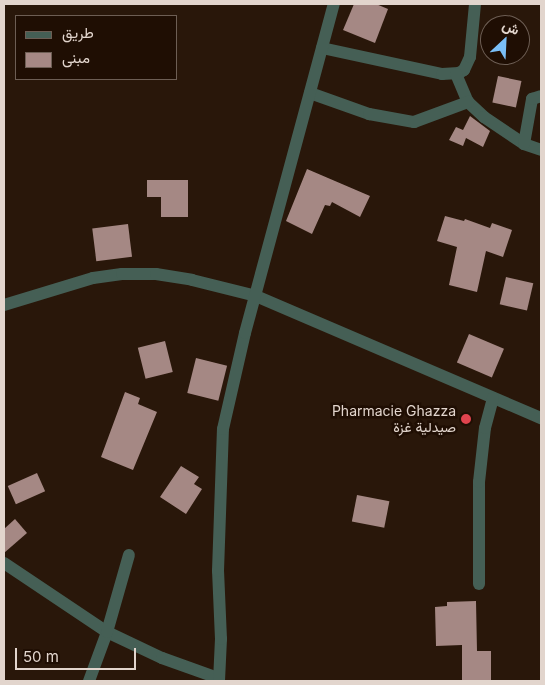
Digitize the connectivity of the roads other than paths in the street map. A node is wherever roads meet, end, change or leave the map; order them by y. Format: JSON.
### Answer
{"nodes":[{"id":1,"x":334,"y":4,"type":"edge"},
{"id":2,"x":475,"y":4,"type":"edge"},
{"id":3,"x":322,"y":48,"type":"junction"},
{"id":4,"x":456,"y":74,"type":"junction"},
{"id":5,"x":310,"y":93,"type":"junction"},
{"id":6,"x":541,"y":96,"type":"edge"},
{"id":7,"x":468,"y":102,"type":"junction"},
{"id":8,"x":524,"y":144,"type":"junction"},
{"id":9,"x":541,"y":150,"type":"edge"},
{"id":10,"x":256,"y":296,"type":"junction"},
{"id":11,"x":4,"y":305,"type":"edge"},
{"id":12,"x":493,"y":398,"type":"junction"},
{"id":13,"x":541,"y":418,"type":"edge"},
{"id":14,"x":129,"y":555,"type":"dead end"},
{"id":15,"x":4,"y":564,"type":"edge"},
{"id":16,"x":478,"y":584,"type":"dead end"},
{"id":17,"x":107,"y":632,"type":"junction"},
{"id":18,"x":218,"y":680,"type":"edge"},
{"id":19,"x":89,"y":681,"type":"edge"}],
"edges":[{"from":1,"to":3,"type":"street"},
{"from":2,"to":4,"type":"street"},
{"from":3,"to":4,"type":"street"},
{"from":3,"to":5,"type":"street"},
{"from":4,"to":7,"type":"street"},
{"from":5,"to":7,"type":"street"},
{"from":5,"to":10,"type":"street"},
{"from":6,"to":8,"type":"street"},
{"from":7,"to":8,"type":"street"},
{"from":8,"to":9,"type":"street"},
{"from":10,"to":11,"type":"street"},
{"from":10,"to":12,"type":"street"},
{"from":10,"to":18,"type":"street"},
{"from":12,"to":13,"type":"street"},
{"from":12,"to":16,"type":"street"},
{"from":14,"to":17,"type":"street"},
{"from":15,"to":17,"type":"street"},
{"from":17,"to":18,"type":"street"},
{"from":17,"to":19,"type":"street"}]}
